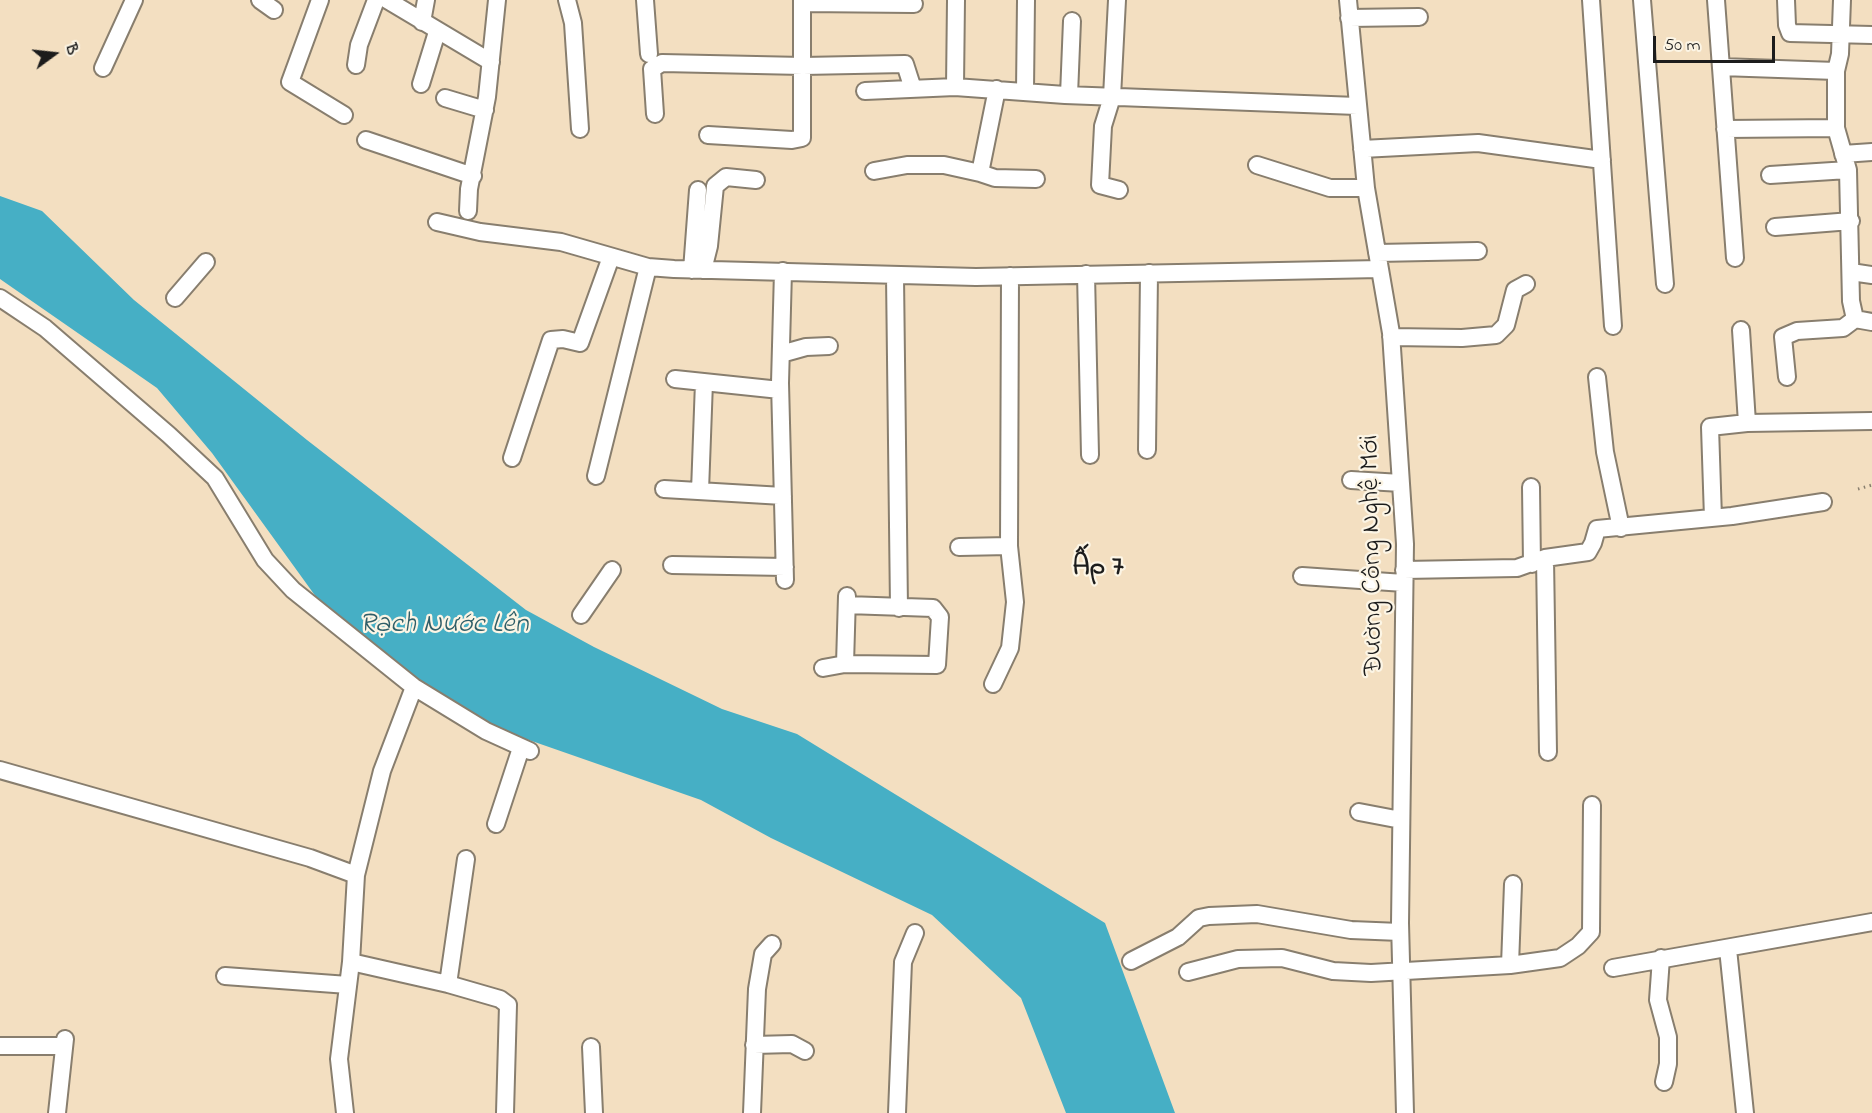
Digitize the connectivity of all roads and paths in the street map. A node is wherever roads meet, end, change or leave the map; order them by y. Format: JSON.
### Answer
{"nodes":[{"id":1,"x":134,"y":0,"type":"edge"},
{"id":2,"x":260,"y":0,"type":"edge"},
{"id":3,"x":320,"y":0,"type":"edge"},
{"id":4,"x":376,"y":0,"type":"edge"},
{"id":5,"x":387,"y":0,"type":"edge"},
{"id":6,"x":426,"y":0,"type":"edge"},
{"id":7,"x":497,"y":0,"type":"edge"},
{"id":8,"x":567,"y":0,"type":"edge"},
{"id":9,"x":645,"y":0,"type":"edge"},
{"id":10,"x":956,"y":0,"type":"edge"},
{"id":11,"x":1026,"y":0,"type":"edge"},
{"id":12,"x":1117,"y":0,"type":"edge"},
{"id":13,"x":1348,"y":0,"type":"edge"},
{"id":14,"x":1591,"y":0,"type":"edge"},
{"id":15,"x":1642,"y":0,"type":"edge"},
{"id":16,"x":1716,"y":0,"type":"edge"},
{"id":17,"x":1786,"y":0,"type":"edge"},
{"id":18,"x":1842,"y":0,"type":"edge"},
{"id":19,"x":862,"y":1,"type":"edge"},
{"id":20,"x":802,"y":2,"type":"edge"},
{"id":21,"x":896,"y":2,"type":"edge"},
{"id":22,"x":914,"y":4,"type":"dead end"},
{"id":23,"x":274,"y":10,"type":"dead end"},
{"id":24,"x":1419,"y":17,"type":"dead end"},
{"id":25,"x":1349,"y":18,"type":"junction"},
{"id":26,"x":1072,"y":21,"type":"dead end"},
{"id":27,"x":422,"y":22,"type":"junction"},
{"id":28,"x":437,"y":32,"type":"junction"},
{"id":29,"x":1842,"y":35,"type":"junction"},
{"id":30,"x":1872,"y":35,"type":"edge"},
{"id":31,"x":649,"y":54,"type":"dead end"},
{"id":32,"x":491,"y":62,"type":"junction"},
{"id":33,"x":356,"y":64,"type":"dead end"},
{"id":34,"x":803,"y":66,"type":"junction"},
{"id":35,"x":1721,"y":67,"type":"junction"},
{"id":36,"x":103,"y":68,"type":"dead end"},
{"id":37,"x":1836,"y":71,"type":"junction"},
{"id":38,"x":421,"y":84,"type":"dead end"},
{"id":39,"x":955,"y":87,"type":"junction"},
{"id":40,"x":913,"y":89,"type":"junction"},
{"id":41,"x":997,"y":89,"type":"junction"},
{"id":42,"x":865,"y":92,"type":"dead end"},
{"id":43,"x":1024,"y":92,"type":"junction"},
{"id":44,"x":1069,"y":95,"type":"junction"},
{"id":45,"x":1112,"y":97,"type":"junction"},
{"id":46,"x":446,"y":98,"type":"dead end"},
{"id":47,"x":1357,"y":106,"type":"junction"},
{"id":48,"x":485,"y":110,"type":"junction"},
{"id":49,"x":655,"y":114,"type":"dead end"},
{"id":50,"x":344,"y":115,"type":"dead end"},
{"id":51,"x":1836,"y":128,"type":"junction"},
{"id":52,"x":580,"y":129,"type":"dead end"},
{"id":53,"x":1725,"y":129,"type":"junction"},
{"id":54,"x":708,"y":135,"type":"dead end"},
{"id":55,"x":366,"y":140,"type":"dead end"},
{"id":56,"x":1362,"y":149,"type":"junction"},
{"id":57,"x":1872,"y":152,"type":"edge"},
{"id":58,"x":1602,"y":160,"type":"junction"},
{"id":59,"x":1845,"y":162,"type":"junction"},
{"id":60,"x":1257,"y":165,"type":"dead end"},
{"id":61,"x":874,"y":171,"type":"dead end"},
{"id":62,"x":980,"y":173,"type":"junction"},
{"id":63,"x":1770,"y":175,"type":"dead end"},
{"id":64,"x":473,"y":176,"type":"junction"},
{"id":65,"x":1036,"y":179,"type":"dead end"},
{"id":66,"x":756,"y":180,"type":"dead end"},
{"id":67,"x":1366,"y":188,"type":"junction"},
{"id":68,"x":698,"y":190,"type":"dead end"},
{"id":69,"x":1119,"y":190,"type":"dead end"},
{"id":70,"x":468,"y":211,"type":"dead end"},
{"id":71,"x":1851,"y":221,"type":"junction"},
{"id":72,"x":437,"y":222,"type":"dead end"},
{"id":73,"x":1775,"y":227,"type":"dead end"},
{"id":74,"x":1478,"y":251,"type":"dead end"},
{"id":75,"x":611,"y":257,"type":"junction"},
{"id":76,"x":1735,"y":258,"type":"dead end"},
{"id":77,"x":1379,"y":261,"type":"junction"},
{"id":78,"x":201,"y":267,"type":"dead end"},
{"id":79,"x":648,"y":267,"type":"junction"},
{"id":80,"x":698,"y":270,"type":"junction"},
{"id":81,"x":783,"y":271,"type":"junction"},
{"id":82,"x":1851,"y":272,"type":"junction"},
{"id":83,"x":1149,"y":273,"type":"junction"},
{"id":84,"x":1086,"y":274,"type":"junction"},
{"id":85,"x":1872,"y":275,"type":"edge"},
{"id":86,"x":895,"y":276,"type":"junction"},
{"id":87,"x":1010,"y":276,"type":"junction"},
{"id":88,"x":1526,"y":284,"type":"dead end"},
{"id":89,"x":1665,"y":284,"type":"dead end"},
{"id":90,"x":178,"y":296,"type":"dead end"},
{"id":91,"x":0,"y":298,"type":"edge"},
{"id":92,"x":1855,"y":319,"type":"junction"},
{"id":93,"x":1872,"y":322,"type":"edge"},
{"id":94,"x":1613,"y":326,"type":"dead end"},
{"id":95,"x":1741,"y":330,"type":"dead end"},
{"id":96,"x":1391,"y":337,"type":"junction"},
{"id":97,"x":829,"y":346,"type":"dead end"},
{"id":98,"x":781,"y":354,"type":"junction"},
{"id":99,"x":1597,"y":377,"type":"dead end"},
{"id":100,"x":1787,"y":377,"type":"dead end"},
{"id":101,"x":675,"y":379,"type":"dead end"},
{"id":102,"x":704,"y":382,"type":"junction"},
{"id":103,"x":780,"y":390,"type":"junction"},
{"id":104,"x":1872,"y":421,"type":"edge"},
{"id":105,"x":1747,"y":423,"type":"junction"},
{"id":106,"x":1148,"y":450,"type":"dead end"},
{"id":107,"x":1090,"y":455,"type":"dead end"},
{"id":108,"x":512,"y":458,"type":"dead end"},
{"id":109,"x":596,"y":476,"type":"dead end"},
{"id":110,"x":1351,"y":480,"type":"dead end"},
{"id":111,"x":1401,"y":483,"type":"junction"},
{"id":112,"x":1872,"y":485,"type":"edge"},
{"id":113,"x":1531,"y":487,"type":"dead end"},
{"id":114,"x":664,"y":489,"type":"dead end"},
{"id":115,"x":1858,"y":489,"type":"dead end"},
{"id":116,"x":700,"y":491,"type":"junction"},
{"id":117,"x":783,"y":496,"type":"junction"},
{"id":118,"x":1823,"y":502,"type":"dead end"},
{"id":119,"x":1713,"y":518,"type":"junction"},
{"id":120,"x":1621,"y":528,"type":"junction"},
{"id":121,"x":1009,"y":546,"type":"junction"},
{"id":122,"x":959,"y":547,"type":"dead end"},
{"id":123,"x":1538,"y":561,"type":"junction"},
{"id":124,"x":672,"y":565,"type":"dead end"},
{"id":125,"x":612,"y":570,"type":"dead end"},
{"id":126,"x":1302,"y":576,"type":"dead end"},
{"id":127,"x":1404,"y":577,"type":"junction"},
{"id":128,"x":899,"y":608,"type":"junction"},
{"id":129,"x":581,"y":615,"type":"dead end"},
{"id":130,"x":845,"y":664,"type":"junction"},
{"id":131,"x":823,"y":668,"type":"dead end"},
{"id":132,"x":993,"y":684,"type":"dead end"},
{"id":133,"x":414,"y":687,"type":"junction"},
{"id":134,"x":1548,"y":752,"type":"dead end"},
{"id":135,"x":0,"y":770,"type":"edge"},
{"id":136,"x":1592,"y":805,"type":"dead end"},
{"id":137,"x":1359,"y":812,"type":"dead end"},
{"id":138,"x":1401,"y":820,"type":"junction"},
{"id":139,"x":496,"y":824,"type":"dead end"},
{"id":140,"x":466,"y":860,"type":"dead end"},
{"id":141,"x":356,"y":875,"type":"junction"},
{"id":142,"x":1513,"y":884,"type":"dead end"},
{"id":143,"x":1872,"y":922,"type":"edge"},
{"id":144,"x":1400,"y":932,"type":"junction"},
{"id":145,"x":915,"y":933,"type":"dead end"},
{"id":146,"x":772,"y":944,"type":"dead end"},
{"id":147,"x":1728,"y":949,"type":"junction"},
{"id":148,"x":1661,"y":958,"type":"junction"},
{"id":149,"x":1131,"y":962,"type":"dead end"},
{"id":150,"x":351,"y":963,"type":"junction"},
{"id":151,"x":1510,"y":965,"type":"junction"},
{"id":152,"x":1613,"y":968,"type":"dead end"},
{"id":153,"x":1401,"y":969,"type":"junction"},
{"id":154,"x":1188,"y":972,"type":"dead end"},
{"id":155,"x":225,"y":976,"type":"dead end"},
{"id":156,"x":448,"y":984,"type":"junction"},
{"id":157,"x":348,"y":985,"type":"junction"},
{"id":158,"x":754,"y":1045,"type":"junction"},
{"id":159,"x":0,"y":1046,"type":"edge"},
{"id":160,"x":591,"y":1047,"type":"dead end"},
{"id":161,"x":804,"y":1051,"type":"dead end"},
{"id":162,"x":1664,"y":1082,"type":"dead end"},
{"id":163,"x":57,"y":1113,"type":"edge"},
{"id":164,"x":345,"y":1113,"type":"edge"},
{"id":165,"x":505,"y":1113,"type":"edge"},
{"id":166,"x":594,"y":1113,"type":"edge"},
{"id":167,"x":752,"y":1113,"type":"edge"},
{"id":168,"x":897,"y":1113,"type":"edge"},
{"id":169,"x":1405,"y":1113,"type":"edge"},
{"id":170,"x":1745,"y":1113,"type":"edge"}],
"edges":[{"from":1,"to":36,"type":"street"},
{"from":2,"to":23,"type":"street"},
{"from":3,"to":50,"type":"street"},
{"from":4,"to":33,"type":"street"},
{"from":5,"to":27,"type":"street"},
{"from":6,"to":27,"type":"street"},
{"from":7,"to":32,"type":"street"},
{"from":8,"to":52,"type":"street"},
{"from":9,"to":31,"type":"street"},
{"from":10,"to":39,"type":"street"},
{"from":11,"to":43,"type":"street"},
{"from":12,"to":45,"type":"street"},
{"from":13,"to":25,"type":"street","name":"Đường Công Nghệ Mới"},
{"from":14,"to":58,"type":"street"},
{"from":15,"to":89,"type":"street"},
{"from":16,"to":35,"type":"street"},
{"from":17,"to":29,"type":"street"},
{"from":18,"to":29,"type":"street"},
{"from":19,"to":20,"type":"street"},
{"from":19,"to":21,"type":"street"},
{"from":20,"to":34,"type":"street"},
{"from":21,"to":22,"type":"street"},
{"from":24,"to":25,"type":"street"},
{"from":25,"to":47,"type":"street","name":"Đường Công Nghệ Mới"},
{"from":26,"to":44,"type":"street"},
{"from":27,"to":28,"type":"street"},
{"from":28,"to":32,"type":"street"},
{"from":28,"to":38,"type":"street"},
{"from":29,"to":30,"type":"street"},
{"from":29,"to":37,"type":"street"},
{"from":32,"to":48,"type":"street"},
{"from":34,"to":40,"type":"street"},
{"from":34,"to":49,"type":"street"},
{"from":34,"to":54,"type":"street"},
{"from":35,"to":37,"type":"street"},
{"from":35,"to":53,"type":"street"},
{"from":37,"to":51,"type":"street"},
{"from":39,"to":40,"type":"street"},
{"from":39,"to":41,"type":"street"},
{"from":40,"to":42,"type":"street"},
{"from":41,"to":43,"type":"street"},
{"from":41,"to":62,"type":"street"},
{"from":43,"to":44,"type":"street"},
{"from":44,"to":45,"type":"street"},
{"from":45,"to":47,"type":"street"},
{"from":45,"to":69,"type":"street"},
{"from":46,"to":48,"type":"street"},
{"from":47,"to":56,"type":"street","name":"Đường Công Nghệ Mới"},
{"from":48,"to":64,"type":"street"},
{"from":51,"to":53,"type":"street"},
{"from":51,"to":59,"type":"street"},
{"from":53,"to":76,"type":"street"},
{"from":55,"to":64,"type":"street"},
{"from":56,"to":58,"type":"street"},
{"from":56,"to":67,"type":"street","name":"Đường Công Nghệ Mới"},
{"from":57,"to":59,"type":"street"},
{"from":58,"to":94,"type":"street"},
{"from":59,"to":63,"type":"street"},
{"from":59,"to":71,"type":"street"},
{"from":60,"to":67,"type":"street"},
{"from":61,"to":62,"type":"street"},
{"from":62,"to":65,"type":"street"},
{"from":64,"to":70,"type":"street"},
{"from":66,"to":80,"type":"street"},
{"from":67,"to":77,"type":"street","name":"Đường Công Nghệ Mới"},
{"from":68,"to":80,"type":"street"},
{"from":71,"to":73,"type":"street"},
{"from":71,"to":82,"type":"street"},
{"from":72,"to":75,"type":"street"},
{"from":74,"to":77,"type":"street"},
{"from":75,"to":79,"type":"street"},
{"from":75,"to":108,"type":"street"},
{"from":77,"to":83,"type":"street"},
{"from":77,"to":96,"type":"street","name":"Đường Công Nghệ Mới"},
{"from":78,"to":90,"type":"street"},
{"from":79,"to":80,"type":"street"},
{"from":79,"to":109,"type":"street"},
{"from":80,"to":81,"type":"street"},
{"from":81,"to":86,"type":"street"},
{"from":81,"to":98,"type":"street"},
{"from":82,"to":85,"type":"street"},
{"from":82,"to":92,"type":"street"},
{"from":83,"to":84,"type":"street"},
{"from":83,"to":106,"type":"street"},
{"from":84,"to":87,"type":"street"},
{"from":84,"to":107,"type":"street"},
{"from":86,"to":87,"type":"street"},
{"from":86,"to":128,"type":"street"},
{"from":87,"to":121,"type":"street"},
{"from":88,"to":96,"type":"street"},
{"from":91,"to":133,"type":"street"},
{"from":92,"to":93,"type":"street"},
{"from":92,"to":100,"type":"street"},
{"from":95,"to":105,"type":"street"},
{"from":96,"to":111,"type":"street","name":"Đường Công Nghệ Mới"},
{"from":97,"to":98,"type":"street"},
{"from":98,"to":103,"type":"street"},
{"from":99,"to":120,"type":"street"},
{"from":101,"to":102,"type":"street"},
{"from":102,"to":103,"type":"street"},
{"from":102,"to":116,"type":"street"},
{"from":103,"to":117,"type":"street"},
{"from":104,"to":105,"type":"street"},
{"from":105,"to":119,"type":"street"},
{"from":110,"to":111,"type":"street"},
{"from":111,"to":127,"type":"street","name":"Đường Công Nghệ Mới"},
{"from":112,"to":115,"type":"path"},
{"from":113,"to":123,"type":"street"},
{"from":114,"to":116,"type":"street"},
{"from":116,"to":117,"type":"street"},
{"from":117,"to":124,"type":"street"},
{"from":118,"to":119,"type":"street"},
{"from":119,"to":120,"type":"street"},
{"from":120,"to":123,"type":"street"},
{"from":121,"to":122,"type":"street"},
{"from":121,"to":132,"type":"street"},
{"from":123,"to":127,"type":"street"},
{"from":123,"to":134,"type":"street"},
{"from":125,"to":129,"type":"street"},
{"from":126,"to":127,"type":"street"},
{"from":127,"to":138,"type":"street","name":"Đường Công Nghệ Mới"},
{"from":128,"to":130,"type":"street"},
{"from":128,"to":130,"type":"street"},
{"from":130,"to":131,"type":"street"},
{"from":133,"to":139,"type":"street"},
{"from":133,"to":141,"type":"street"},
{"from":135,"to":141,"type":"street"},
{"from":136,"to":151,"type":"street"},
{"from":137,"to":138,"type":"street"},
{"from":138,"to":144,"type":"street","name":"Đường Công Nghệ Mới"},
{"from":140,"to":156,"type":"street"},
{"from":141,"to":150,"type":"street"},
{"from":142,"to":151,"type":"street"},
{"from":143,"to":147,"type":"street"},
{"from":144,"to":149,"type":"street"},
{"from":144,"to":153,"type":"street","name":"Đường Công Nghệ Mới"},
{"from":145,"to":168,"type":"street"},
{"from":146,"to":158,"type":"street"},
{"from":147,"to":148,"type":"street"},
{"from":147,"to":170,"type":"street"},
{"from":148,"to":152,"type":"street"},
{"from":148,"to":162,"type":"street"},
{"from":150,"to":156,"type":"street"},
{"from":150,"to":157,"type":"street"},
{"from":151,"to":153,"type":"street"},
{"from":153,"to":154,"type":"street"},
{"from":153,"to":169,"type":"street","name":"Đường Công Nghệ Mới"},
{"from":155,"to":157,"type":"street"},
{"from":156,"to":165,"type":"street"},
{"from":157,"to":164,"type":"street"},
{"from":158,"to":161,"type":"street"},
{"from":158,"to":167,"type":"street"},
{"from":159,"to":163,"type":"street"},
{"from":160,"to":166,"type":"street"}]}
